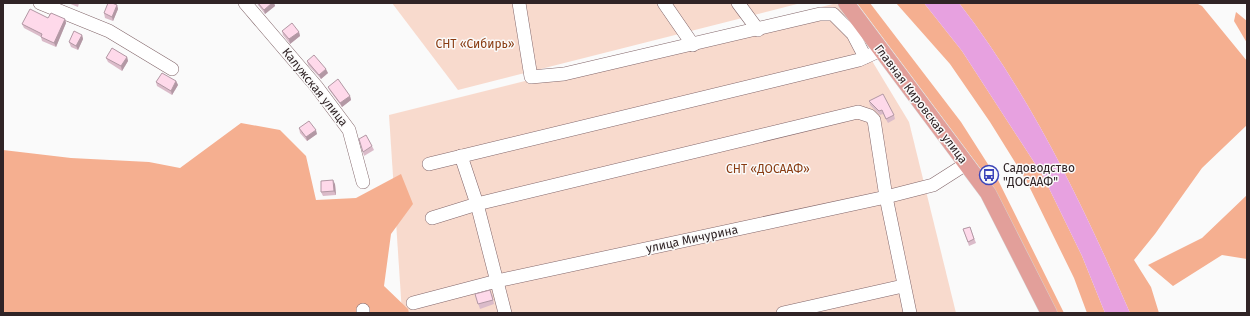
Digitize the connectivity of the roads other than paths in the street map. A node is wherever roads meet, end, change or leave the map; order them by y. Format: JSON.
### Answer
{"nodes":[{"id":1,"x":40,"y":3,"type":"edge"},
{"id":2,"x":245,"y":3,"type":"edge"},
{"id":3,"x":519,"y":3,"type":"edge"},
{"id":4,"x":664,"y":3,"type":"edge"},
{"id":5,"x":738,"y":3,"type":"edge"},
{"id":6,"x":846,"y":3,"type":"edge"},
{"id":7,"x":758,"y":30,"type":"junction"},
{"id":8,"x":693,"y":45,"type":"junction"},
{"id":9,"x":881,"y":50,"type":"junction"},
{"id":10,"x":864,"y":57,"type":"junction"},
{"id":11,"x":172,"y":69,"type":"dead end"},
{"id":12,"x":461,"y":156,"type":"junction"},
{"id":13,"x":429,"y":164,"type":"dead end"},
{"id":14,"x":966,"y":164,"type":"junction"},
{"id":15,"x":363,"y":182,"type":"dead end"},
{"id":16,"x":886,"y":197,"type":"junction"},
{"id":17,"x":477,"y":204,"type":"junction"},
{"id":18,"x":432,"y":218,"type":"dead end"},
{"id":19,"x":497,"y":281,"type":"junction"},
{"id":20,"x":904,"y":286,"type":"junction"},
{"id":21,"x":413,"y":303,"type":"dead end"},
{"id":22,"x":504,"y":313,"type":"edge"},
{"id":23,"x":784,"y":313,"type":"edge"},
{"id":24,"x":910,"y":313,"type":"edge"},
{"id":25,"x":1049,"y":313,"type":"edge"}],
"edges":[{"from":1,"to":11,"type":"street"},
{"from":2,"to":15,"type":"street","name":"Калужская улица"},
{"from":3,"to":8,"type":"street"},
{"from":4,"to":8,"type":"street"},
{"from":5,"to":7,"type":"street"},
{"from":6,"to":9,"type":"main road","name":"Главная Кировская улица"},
{"from":7,"to":8,"type":"street"},
{"from":7,"to":10,"type":"street"},
{"from":9,"to":10,"type":"street"},
{"from":9,"to":14,"type":"main road","name":"Главная Кировская улица"},
{"from":10,"to":12,"type":"street"},
{"from":12,"to":13,"type":"street"},
{"from":12,"to":17,"type":"street"},
{"from":14,"to":16,"type":"street","name":"улица Мичурина"},
{"from":14,"to":25,"type":"main road","name":"Главная Кировская улица"},
{"from":16,"to":17,"type":"street"},
{"from":16,"to":19,"type":"street","name":"улица Мичурина"},
{"from":16,"to":20,"type":"street"},
{"from":17,"to":18,"type":"street"},
{"from":17,"to":19,"type":"street"},
{"from":19,"to":21,"type":"street","name":"улица Мичурина"},
{"from":19,"to":22,"type":"street"},
{"from":20,"to":23,"type":"street"},
{"from":20,"to":24,"type":"street"}]}
